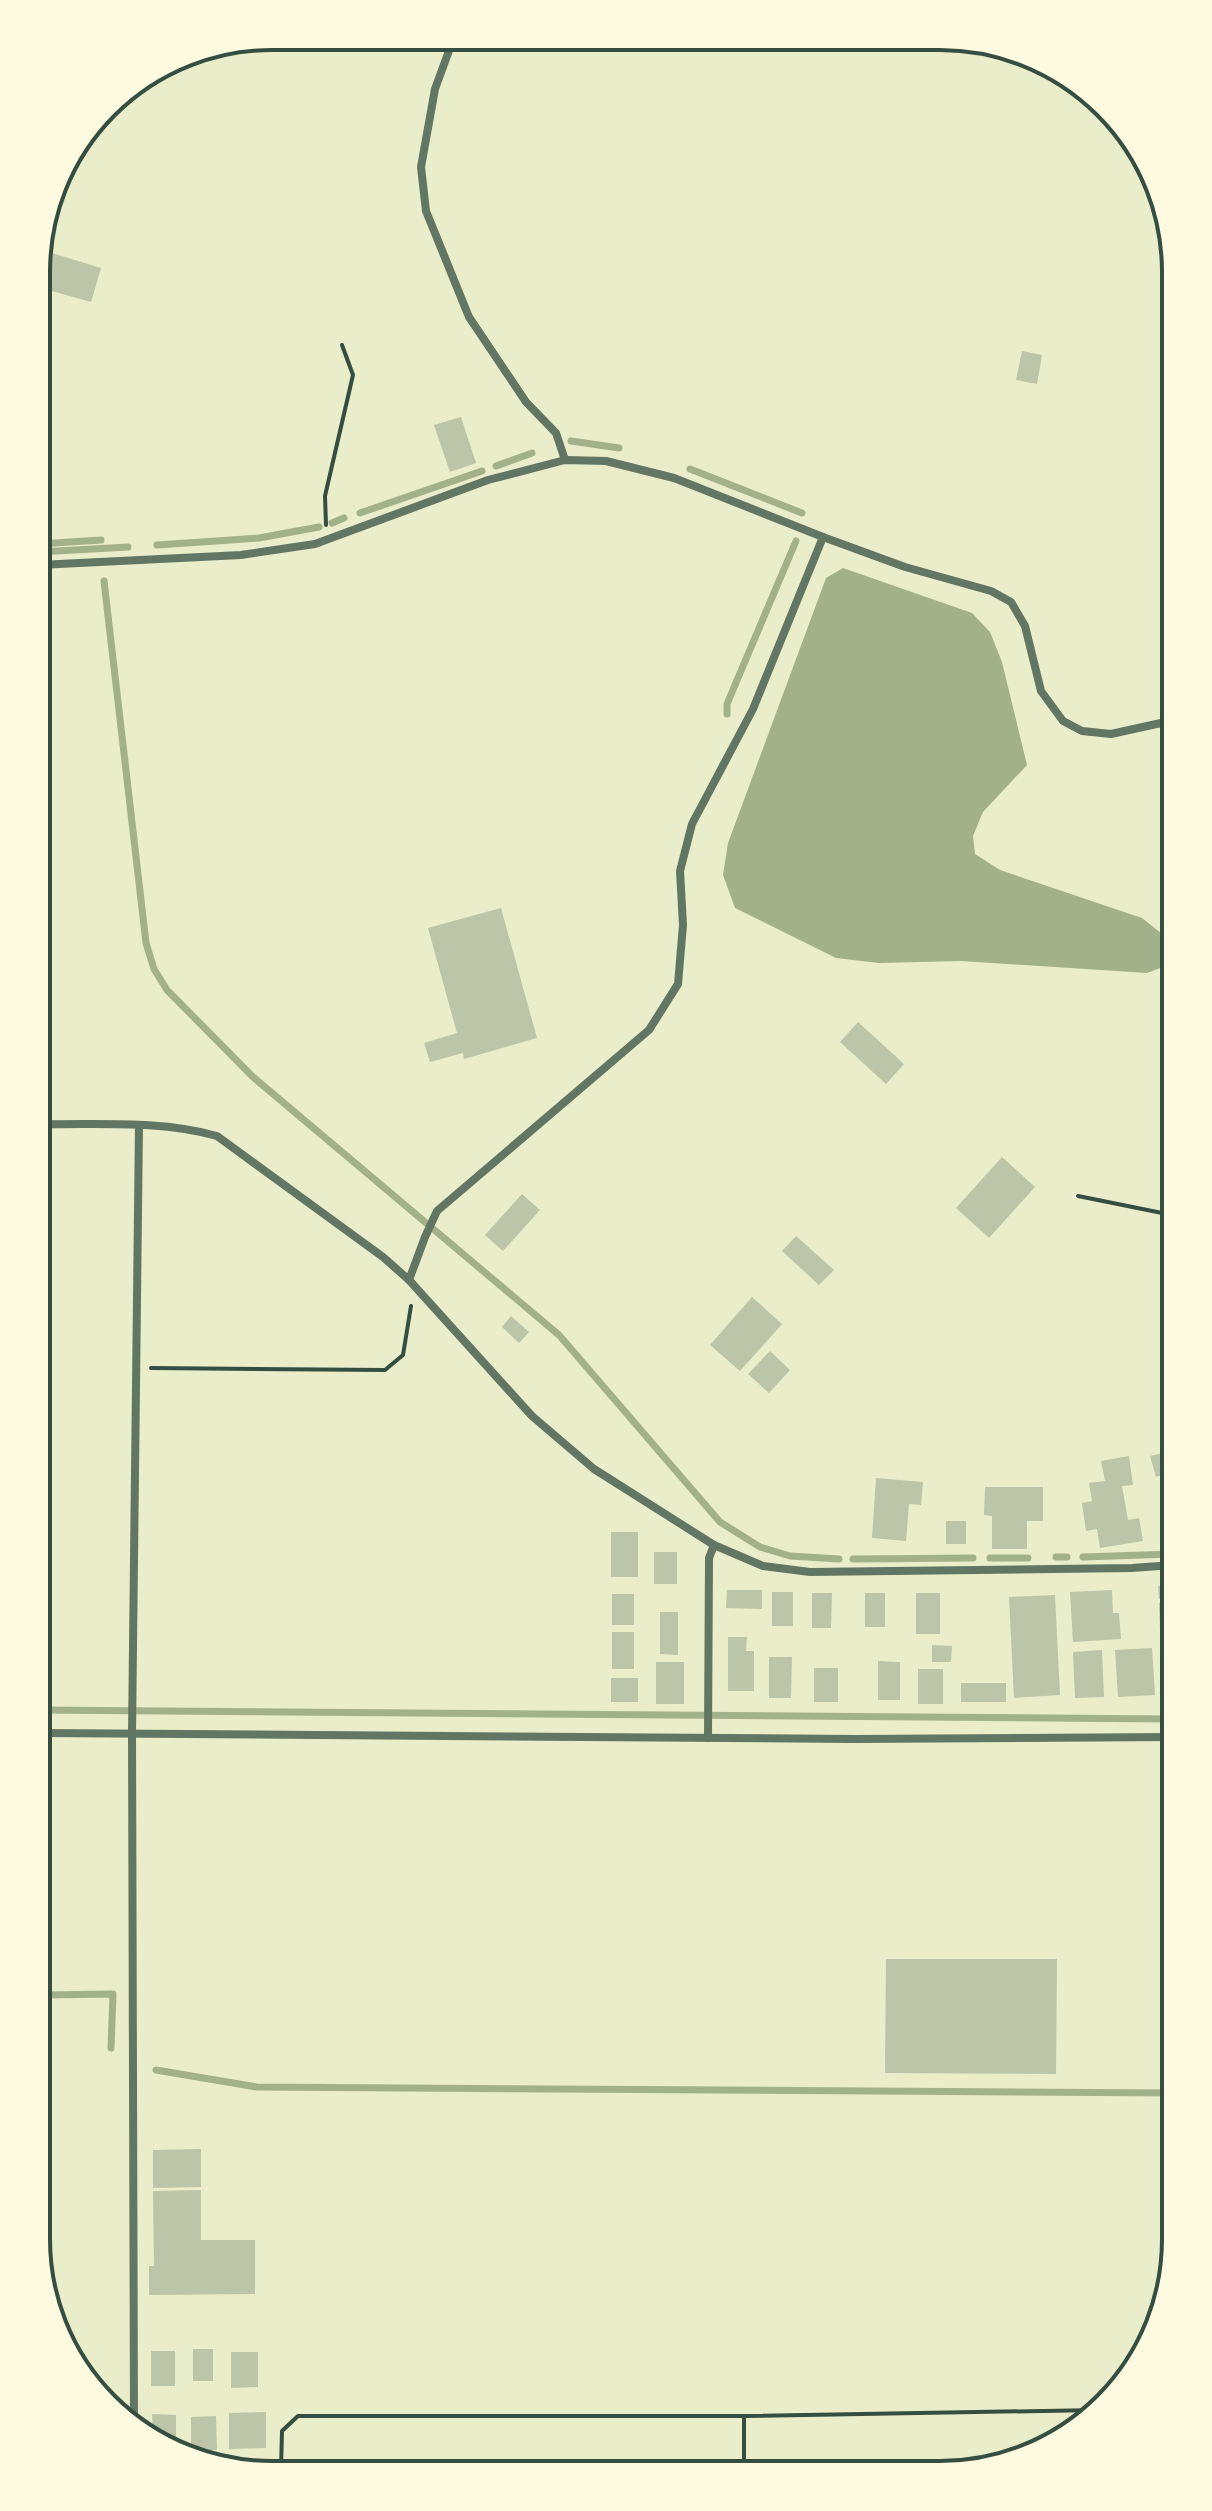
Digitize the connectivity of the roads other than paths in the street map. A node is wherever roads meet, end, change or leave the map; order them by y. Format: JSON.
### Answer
{"nodes":[{"id":1,"x":449,"y":50,"type":"edge"},
{"id":2,"x":565,"y":460,"type":"junction"},
{"id":3,"x":823,"y":537,"type":"junction"},
{"id":4,"x":50,"y":564,"type":"edge"},
{"id":5,"x":1162,"y":723,"type":"edge"},
{"id":6,"x":50,"y":1124,"type":"edge"},
{"id":7,"x":139,"y":1125,"type":"junction"},
{"id":8,"x":409,"y":1280,"type":"junction"},
{"id":9,"x":714,"y":1545,"type":"junction"},
{"id":10,"x":1162,"y":1566,"type":"edge"},
{"id":11,"x":50,"y":1733,"type":"edge"},
{"id":12,"x":132,"y":1734,"type":"junction"},
{"id":13,"x":1162,"y":1737,"type":"edge"},
{"id":14,"x":708,"y":1738,"type":"junction"},
{"id":15,"x":134,"y":2412,"type":"edge"}],
"edges":[{"from":1,"to":2,"type":"street"},
{"from":2,"to":3,"type":"street"},
{"from":2,"to":4,"type":"street"},
{"from":3,"to":5,"type":"street"},
{"from":3,"to":8,"type":"street"},
{"from":6,"to":7,"type":"street"},
{"from":7,"to":8,"type":"street"},
{"from":7,"to":12,"type":"street"},
{"from":8,"to":9,"type":"street"},
{"from":9,"to":10,"type":"street"},
{"from":9,"to":14,"type":"street"},
{"from":11,"to":12,"type":"street"},
{"from":12,"to":14,"type":"street"},
{"from":12,"to":15,"type":"street"},
{"from":13,"to":14,"type":"street"}]}
